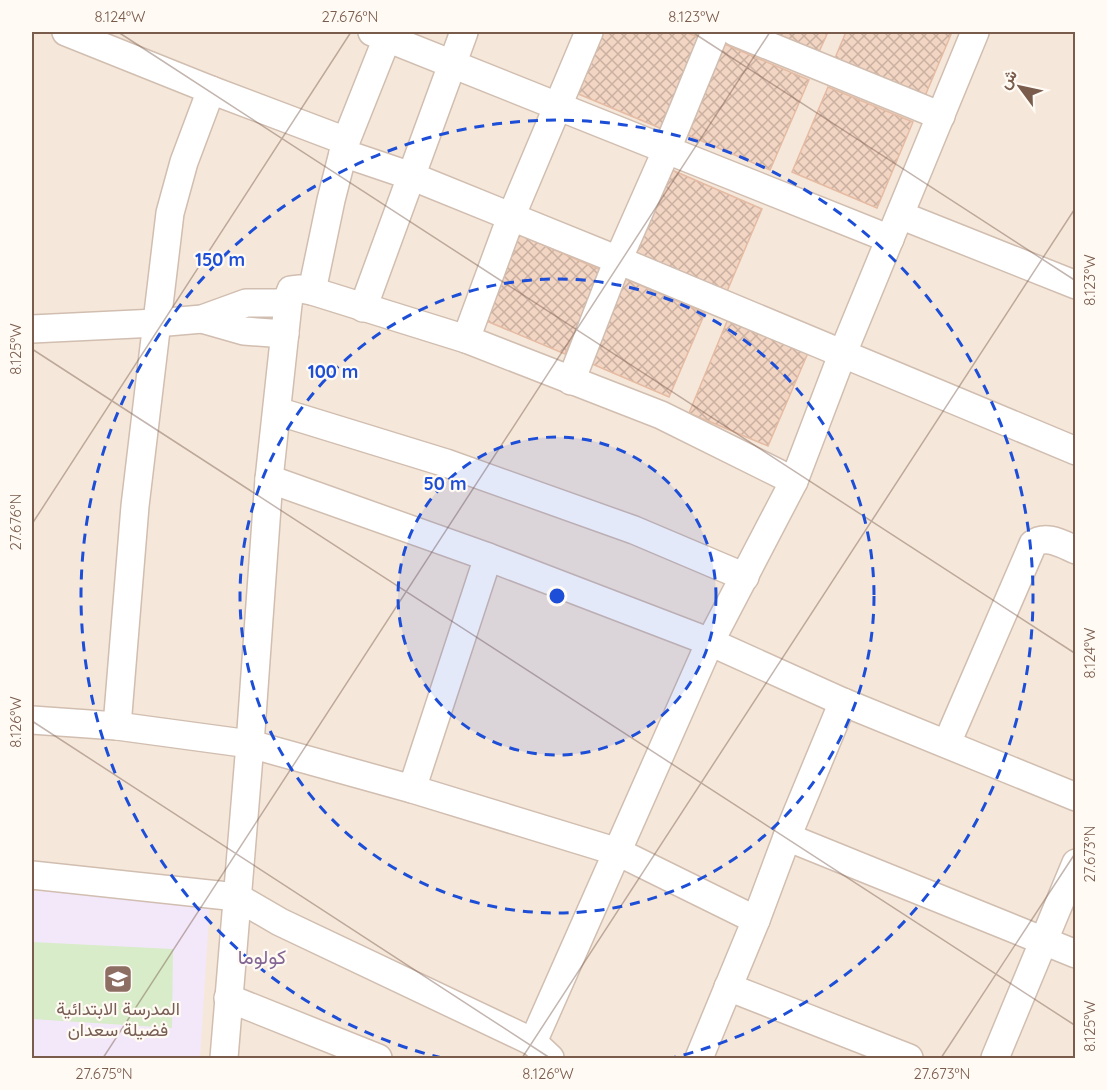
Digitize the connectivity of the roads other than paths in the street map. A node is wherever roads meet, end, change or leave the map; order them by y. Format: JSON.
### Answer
{"nodes":[{"id":1,"x":66,"y":32,"type":"edge"},
{"id":2,"x":464,"y":32,"type":"edge"},
{"id":3,"x":589,"y":32,"type":"edge"},
{"id":4,"x":715,"y":32,"type":"edge"},
{"id":5,"x":735,"y":32,"type":"edge"},
{"id":6,"x":975,"y":32,"type":"edge"},
{"id":7,"x":380,"y":35,"type":"edge"},
{"id":8,"x":452,"y":63,"type":"junction"},
{"id":9,"x":211,"y":90,"type":"junction"},
{"id":10,"x":556,"y":107,"type":"junction"},
{"id":11,"x":941,"y":116,"type":"junction"},
{"id":12,"x":344,"y":147,"type":"junction"},
{"id":13,"x":667,"y":150,"type":"junction"},
{"id":14,"x":411,"y":176,"type":"junction"},
{"id":15,"x":900,"y":214,"type":"junction"},
{"id":16,"x":511,"y":217,"type":"junction"},
{"id":17,"x":890,"y":239,"type":"junction"},
{"id":18,"x":618,"y":260,"type":"junction"},
{"id":19,"x":1076,"y":285,"type":"edge"},
{"id":20,"x":312,"y":291,"type":"junction"},
{"id":21,"x":288,"y":303,"type":"junction"},
{"id":22,"x":363,"y":308,"type":"junction"},
{"id":23,"x":202,"y":319,"type":"junction"},
{"id":24,"x":156,"y":323,"type":"junction"},
{"id":25,"x":32,"y":329,"type":"edge"},
{"id":26,"x":285,"y":334,"type":"junction"},
{"id":27,"x":466,"y":339,"type":"junction"},
{"id":28,"x":842,"y":355,"type":"junction"},
{"id":29,"x":571,"y":381,"type":"junction"},
{"id":30,"x":276,"y":411,"type":"junction"},
{"id":31,"x":1072,"y":441,"type":"edge"},
{"id":32,"x":269,"y":479,"type":"junction"},
{"id":33,"x":794,"y":480,"type":"junction"},
{"id":34,"x":1076,"y":550,"type":"edge"},
{"id":35,"x":488,"y":556,"type":"junction"},
{"id":36,"x":745,"y":577,"type":"junction"},
{"id":37,"x":710,"y":642,"type":"junction"},
{"id":38,"x":843,"y":702,"type":"junction"},
{"id":39,"x":32,"y":720,"type":"edge"},
{"id":40,"x":117,"y":726,"type":"junction"},
{"id":41,"x":947,"y":743,"type":"junction"},
{"id":42,"x":250,"y":744,"type":"junction"},
{"id":43,"x":412,"y":789,"type":"junction"},
{"id":44,"x":1076,"y":797,"type":"edge"},
{"id":45,"x":787,"y":837,"type":"junction"},
{"id":46,"x":618,"y":852,"type":"junction"},
{"id":47,"x":1076,"y":863,"type":"edge"},
{"id":48,"x":32,"y":875,"type":"edge"},
{"id":49,"x":237,"y":897,"type":"junction"},
{"id":50,"x":756,"y":920,"type":"junction"},
{"id":51,"x":1043,"y":941,"type":"junction"},
{"id":52,"x":1076,"y":954,"type":"edge"},
{"id":53,"x":728,"y":987,"type":"junction"},
{"id":54,"x":228,"y":998,"type":"junction"},
{"id":55,"x":542,"y":1050,"type":"edge"},
{"id":56,"x":224,"y":1059,"type":"edge"},
{"id":57,"x":378,"y":1059,"type":"edge"},
{"id":58,"x":699,"y":1059,"type":"edge"},
{"id":59,"x":909,"y":1059,"type":"edge"},
{"id":60,"x":995,"y":1059,"type":"edge"}],
"edges":[{"from":1,"to":9,"type":"street"},
{"from":2,"to":8,"type":"street"},
{"from":3,"to":10,"type":"street"},
{"from":4,"to":13,"type":"street"},
{"from":5,"to":11,"type":"street"},
{"from":6,"to":11,"type":"street"},
{"from":7,"to":8,"type":"street"},
{"from":7,"to":12,"type":"street"},
{"from":8,"to":10,"type":"street"},
{"from":8,"to":14,"type":"street"},
{"from":9,"to":12,"type":"street"},
{"from":9,"to":24,"type":"street"},
{"from":10,"to":13,"type":"street"},
{"from":10,"to":16,"type":"street"},
{"from":11,"to":15,"type":"street"},
{"from":12,"to":14,"type":"street"},
{"from":12,"to":20,"type":"street"},
{"from":13,"to":17,"type":"street"},
{"from":13,"to":18,"type":"street"},
{"from":14,"to":16,"type":"street"},
{"from":14,"to":22,"type":"street"},
{"from":15,"to":17,"type":"street"},
{"from":15,"to":19,"type":"street"},
{"from":16,"to":18,"type":"street"},
{"from":16,"to":27,"type":"street"},
{"from":17,"to":28,"type":"street"},
{"from":18,"to":28,"type":"street"},
{"from":18,"to":29,"type":"street"},
{"from":20,"to":21,"type":"street"},
{"from":20,"to":22,"type":"street"},
{"from":21,"to":23,"type":"street"},
{"from":21,"to":26,"type":"street"},
{"from":22,"to":27,"type":"street"},
{"from":23,"to":24,"type":"street"},
{"from":23,"to":26,"type":"street"},
{"from":24,"to":25,"type":"street"},
{"from":24,"to":40,"type":"street"},
{"from":26,"to":30,"type":"street"},
{"from":27,"to":29,"type":"street"},
{"from":28,"to":31,"type":"street"},
{"from":28,"to":33,"type":"street"},
{"from":29,"to":33,"type":"street"},
{"from":30,"to":32,"type":"street"},
{"from":30,"to":36,"type":"street"},
{"from":32,"to":35,"type":"street"},
{"from":32,"to":42,"type":"street"},
{"from":33,"to":36,"type":"street"},
{"from":34,"to":41,"type":"street"},
{"from":35,"to":37,"type":"street"},
{"from":35,"to":43,"type":"street"},
{"from":36,"to":37,"type":"street"},
{"from":37,"to":38,"type":"street"},
{"from":37,"to":46,"type":"street"},
{"from":38,"to":41,"type":"street"},
{"from":38,"to":45,"type":"street"},
{"from":39,"to":40,"type":"street"},
{"from":40,"to":42,"type":"street"},
{"from":41,"to":44,"type":"street"},
{"from":42,"to":43,"type":"street"},
{"from":42,"to":49,"type":"street"},
{"from":43,"to":46,"type":"street"},
{"from":45,"to":50,"type":"street"},
{"from":45,"to":51,"type":"street"},
{"from":46,"to":50,"type":"street"},
{"from":46,"to":55,"type":"street"},
{"from":47,"to":51,"type":"street"},
{"from":48,"to":49,"type":"street"},
{"from":49,"to":54,"type":"street"},
{"from":49,"to":55,"type":"street"},
{"from":50,"to":53,"type":"street"},
{"from":51,"to":52,"type":"street"},
{"from":51,"to":60,"type":"street"},
{"from":53,"to":58,"type":"street"},
{"from":53,"to":59,"type":"street"},
{"from":54,"to":56,"type":"street"},
{"from":54,"to":57,"type":"street"}]}
